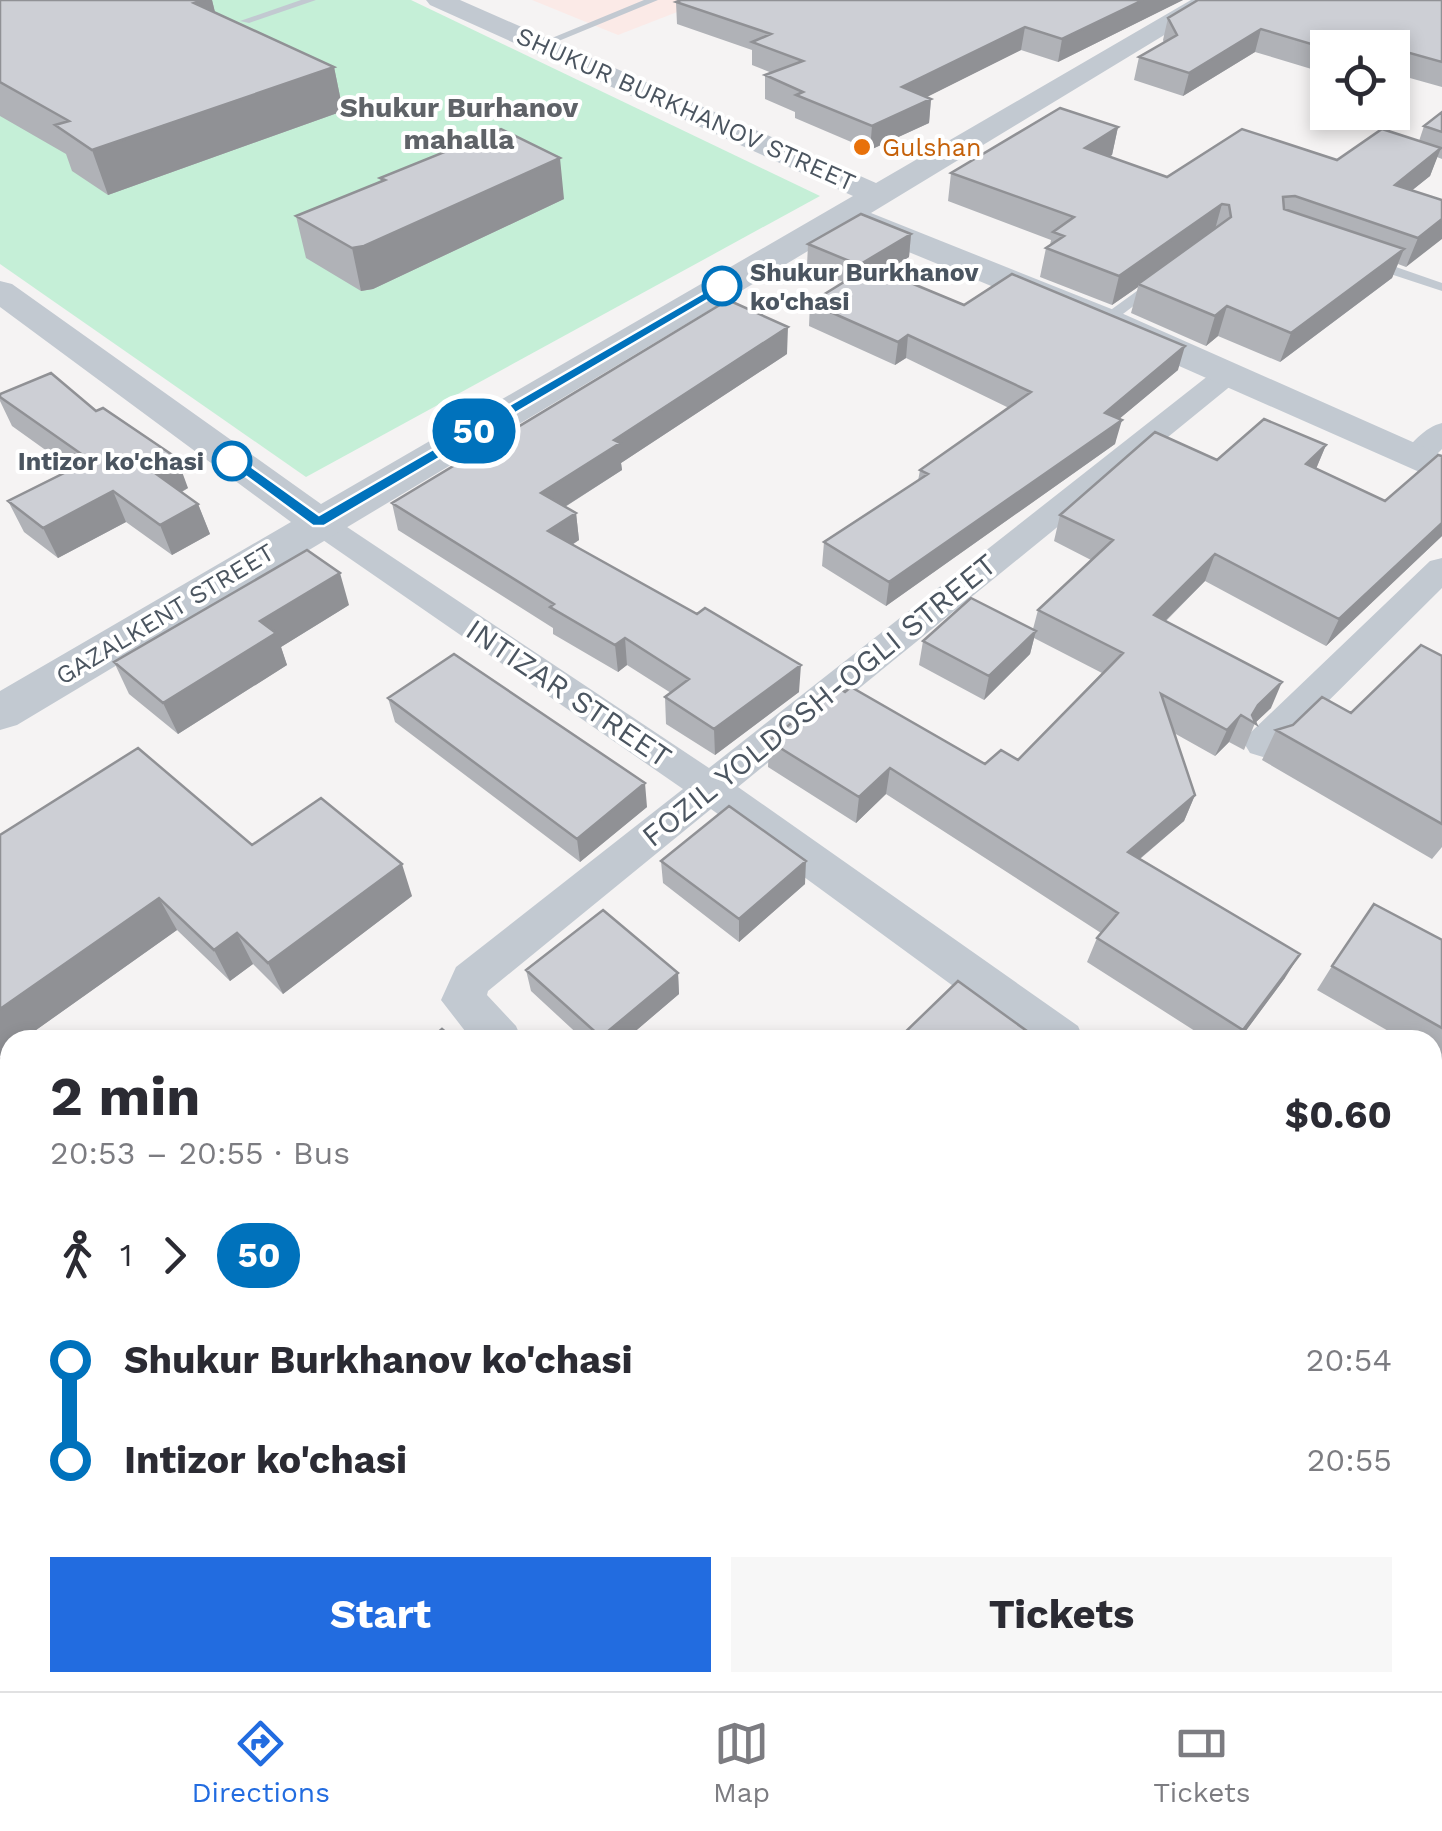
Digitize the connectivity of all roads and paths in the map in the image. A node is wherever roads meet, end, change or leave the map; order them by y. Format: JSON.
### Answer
{"nodes":[{"id":1,"x":311,"y":0,"type":"edge"},
{"id":2,"x":439,"y":0,"type":"edge"},
{"id":3,"x":652,"y":0,"type":"edge"},
{"id":4,"x":1210,"y":0,"type":"edge"},
{"id":5,"x":245,"y":21,"type":"edge"},
{"id":6,"x":540,"y":45,"type":"junction"},
{"id":7,"x":878,"y":194,"type":"junction"},
{"id":8,"x":845,"y":214,"type":"junction"},
{"id":9,"x":1352,"y":256,"type":"edge"},
{"id":10,"x":1169,"y":274,"type":"edge"},
{"id":11,"x":1442,"y":288,"type":"edge"},
{"id":12,"x":0,"y":291,"type":"edge"},
{"id":13,"x":1106,"y":320,"type":"junction"},
{"id":14,"x":1228,"y":374,"type":"junction"},
{"id":15,"x":1442,"y":432,"type":"edge"},
{"id":16,"x":1429,"y":464,"type":"edge"},
{"id":17,"x":318,"y":522,"type":"junction"},
{"id":18,"x":1442,"y":569,"type":"edge"},
{"id":19,"x":0,"y":712,"type":"edge"},
{"id":20,"x":1264,"y":743,"type":"dead end"},
{"id":21,"x":712,"y":790,"type":"junction"},
{"id":22,"x":491,"y":1030,"type":"edge"},
{"id":23,"x":1048,"y":1030,"type":"edge"}],
"edges":[{"from":1,"to":5,"type":"lane"},
{"from":2,"to":6,"type":"street","name":"SHUKUR BURKHANOV STREET"},
{"from":3,"to":6,"type":"lane"},
{"from":4,"to":7,"type":"street","name":"GAZALKENT STREET"},
{"from":6,"to":7,"type":"street","name":"SHUKUR BURKHANOV STREET"},
{"from":7,"to":8,"type":"street","name":"GAZALKENT STREET"},
{"from":8,"to":13,"type":"street","name":"SHUKUR BURKHANOV STREET"},
{"from":8,"to":17,"type":"street","name":"GAZALKENT STREET"},
{"from":9,"to":11,"type":"lane"},
{"from":10,"to":13,"type":"lane"},
{"from":12,"to":17,"type":"street"},
{"from":13,"to":14,"type":"street","name":"SHUKUR BURKHANOV STREET"},
{"from":14,"to":16,"type":"street","name":"SHUKUR BURKHANOV STREET"},
{"from":14,"to":21,"type":"street","name":"FOZIL YOLDOSH-OGLI STREET"},
{"from":15,"to":16,"type":"street"},
{"from":17,"to":19,"type":"street","name":"GAZALKENT STREET"},
{"from":17,"to":21,"type":"street","name":"INTIZAR STREET"},
{"from":18,"to":20,"type":"street"},
{"from":21,"to":22,"type":"street","name":"FOZIL YOLDOSH-OGLI STREET"},
{"from":21,"to":23,"type":"street","name":"INTIZAR STREET"}]}
